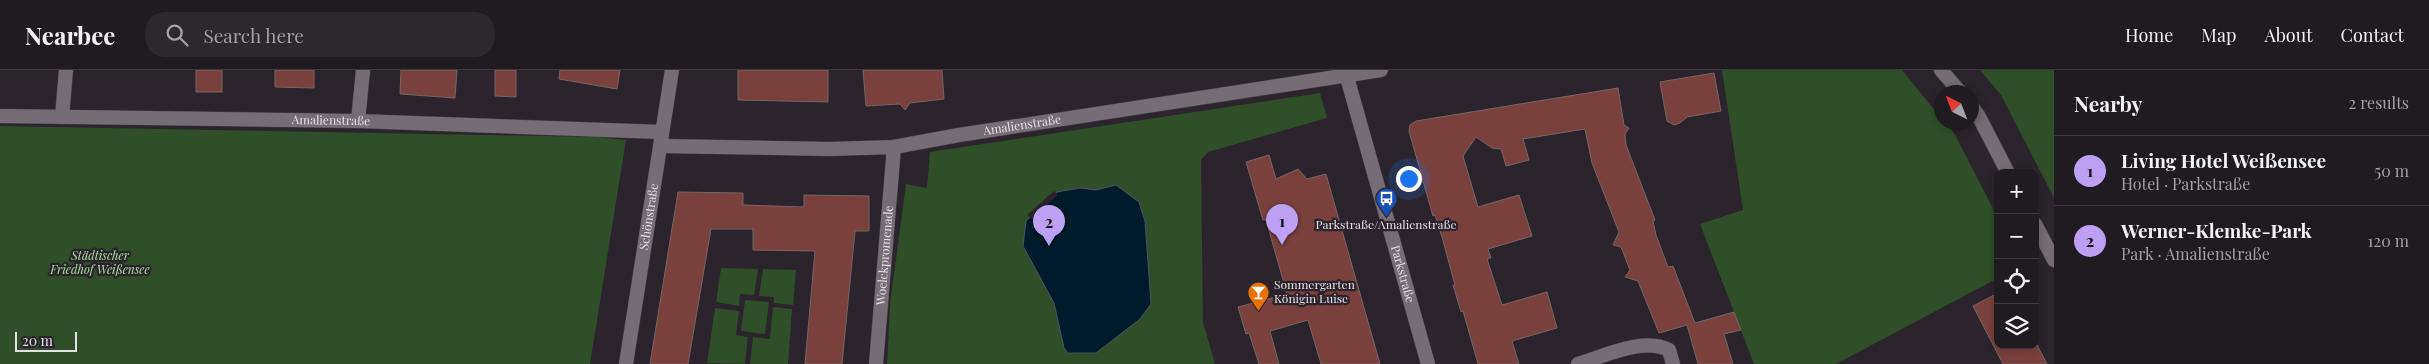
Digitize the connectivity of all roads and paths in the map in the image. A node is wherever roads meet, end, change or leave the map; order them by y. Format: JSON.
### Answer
{"nodes":[{"id":1,"x":66,"y":70,"type":"edge"},
{"id":2,"x":363,"y":70,"type":"edge"},
{"id":3,"x":672,"y":70,"type":"edge"},
{"id":4,"x":1381,"y":70,"type":"edge"},
{"id":5,"x":1942,"y":70,"type":"edge"},
{"id":6,"x":1346,"y":72,"type":"edge"},
{"id":7,"x":1954,"y":85,"type":"edge"},
{"id":8,"x":0,"y":116,"type":"edge"},
{"id":9,"x":62,"y":117,"type":"junction"},
{"id":10,"x":1979,"y":117,"type":"edge"},
{"id":11,"x":358,"y":121,"type":"junction"},
{"id":12,"x":661,"y":139,"type":"junction"},
{"id":13,"x":894,"y":147,"type":"junction"},
{"id":14,"x":2006,"y":169,"type":"edge"},
{"id":15,"x":2039,"y":232,"type":"edge"},
{"id":16,"x":2054,"y":260,"type":"edge"},
{"id":17,"x":626,"y":364,"type":"edge"},
{"id":18,"x":876,"y":364,"type":"edge"},
{"id":19,"x":1428,"y":364,"type":"edge"},
{"id":20,"x":1578,"y":364,"type":"edge"},
{"id":21,"x":1673,"y":364,"type":"edge"}],
"edges":[{"from":1,"to":9,"type":"street"},
{"from":2,"to":11,"type":"street"},
{"from":3,"to":12,"type":"street","name":"Schönstraße"},
{"from":4,"to":6,"type":"street","name":"Amalienstraße"},
{"from":5,"to":7,"type":"street"},
{"from":6,"to":13,"type":"street","name":"Amalienstraße"},
{"from":6,"to":19,"type":"street","name":"Parkstraße"},
{"from":8,"to":9,"type":"street","name":"Amalienstraße"},
{"from":9,"to":11,"type":"street","name":"Amalienstraße"},
{"from":10,"to":14,"type":"street"},
{"from":11,"to":12,"type":"street","name":"Amalienstraße"},
{"from":12,"to":13,"type":"street","name":"Amalienstraße"},
{"from":12,"to":17,"type":"street","name":"Schönstraße"},
{"from":13,"to":18,"type":"street","name":"Woelckpromenade"},
{"from":15,"to":16,"type":"street"},
{"from":20,"to":21,"type":"street"}]}
